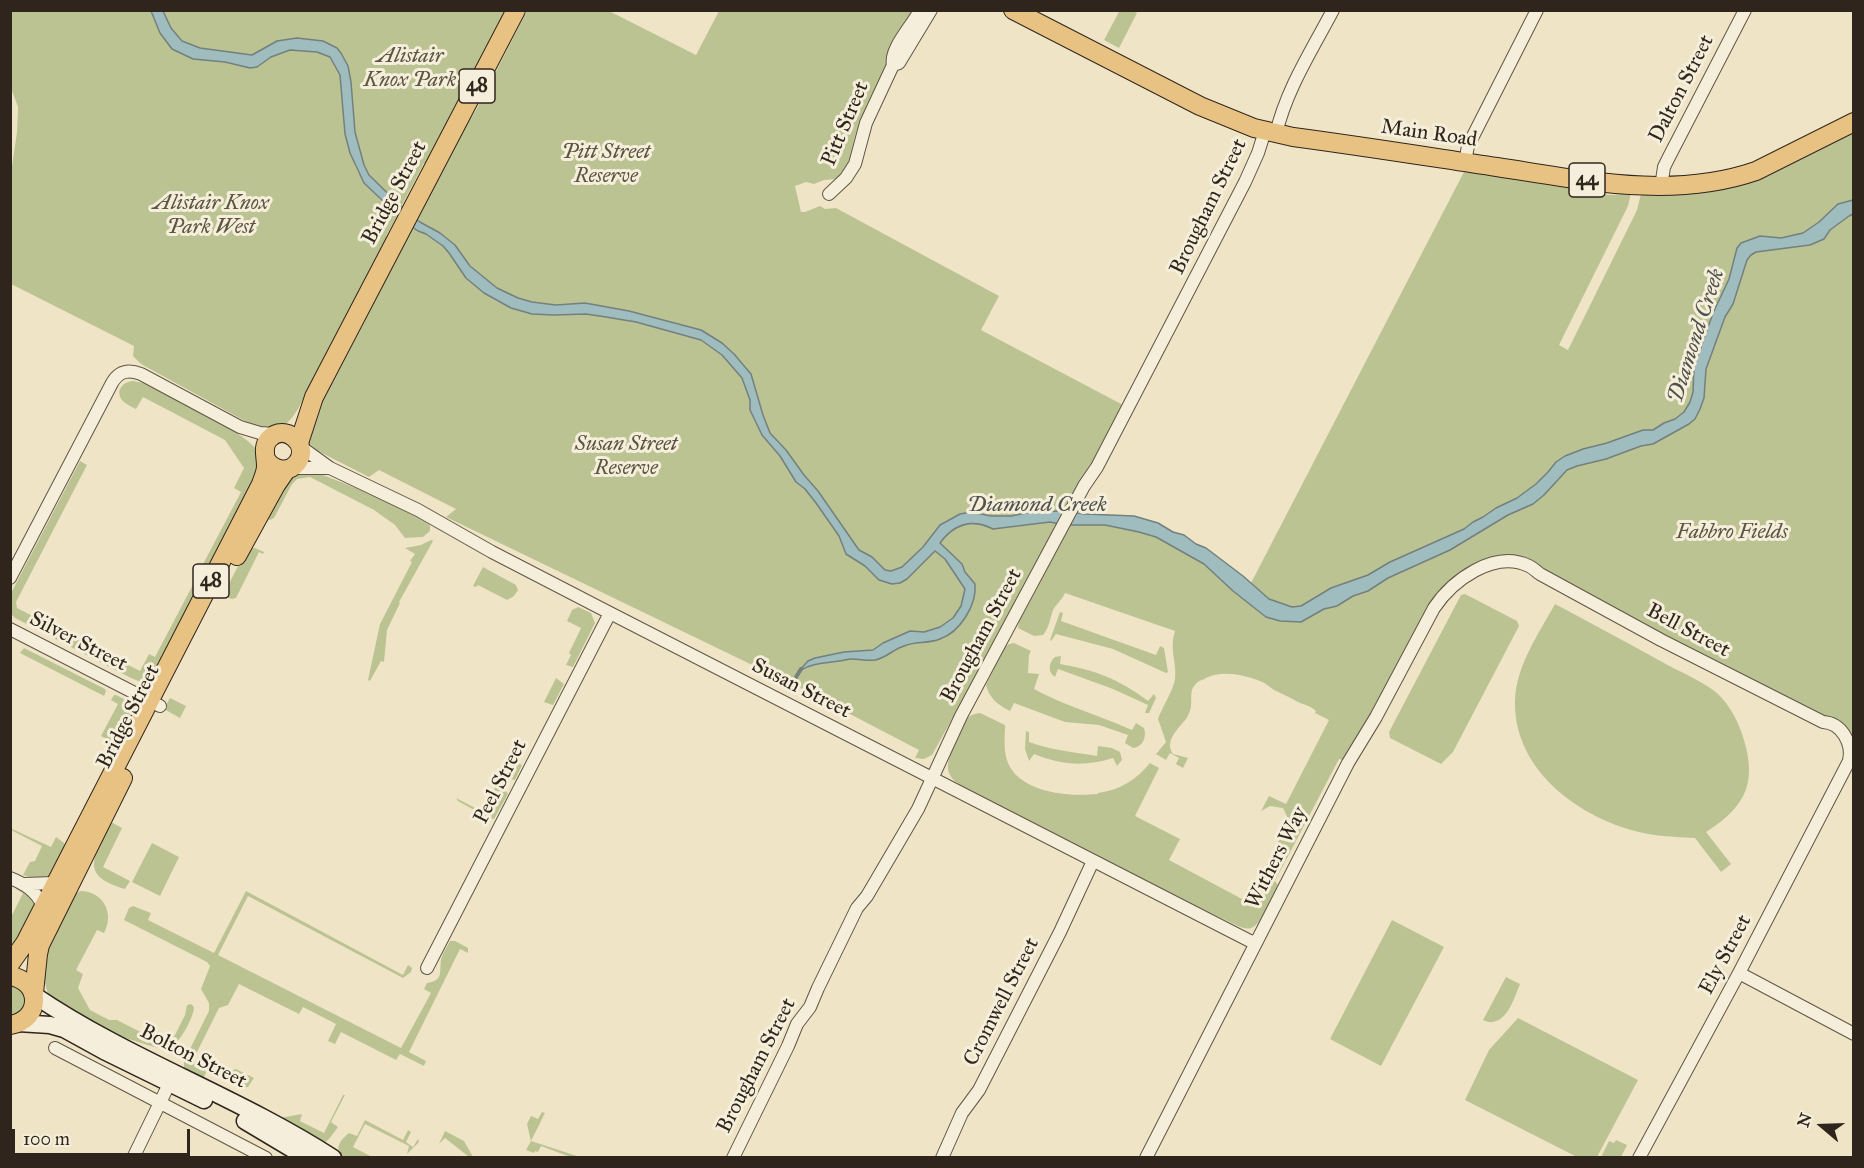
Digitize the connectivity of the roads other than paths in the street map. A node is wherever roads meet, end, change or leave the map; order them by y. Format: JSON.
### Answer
{"nodes":[{"id":1,"x":516,"y":10,"type":"edge"},
{"id":2,"x":920,"y":10,"type":"edge"},
{"id":3,"x":931,"y":10,"type":"edge"},
{"id":4,"x":1012,"y":10,"type":"edge"},
{"id":5,"x":1333,"y":10,"type":"edge"},
{"id":6,"x":1537,"y":10,"type":"edge"},
{"id":7,"x":1745,"y":10,"type":"edge"},
{"id":8,"x":893,"y":65,"type":"junction"},
{"id":9,"x":1854,"y":122,"type":"edge"},
{"id":10,"x":1270,"y":133,"type":"junction"},
{"id":11,"x":1465,"y":162,"type":"junction"},
{"id":12,"x":1661,"y":187,"type":"junction"},
{"id":13,"x":829,"y":194,"type":"dead end"},
{"id":14,"x":314,"y":397,"type":"junction"},
{"id":15,"x":240,"y":427,"type":"junction"},
{"id":16,"x":279,"y":433,"type":"junction"},
{"id":17,"x":300,"y":445,"type":"junction"},
{"id":18,"x":265,"y":456,"type":"junction"},
{"id":19,"x":330,"y":468,"type":"junction"},
{"id":20,"x":289,"y":469,"type":"junction"},
{"id":21,"x":1498,"y":567,"type":"joint"},
{"id":22,"x":10,"y":578,"type":"edge"},
{"id":23,"x":610,"y":614,"type":"junction"},
{"id":24,"x":10,"y":629,"type":"edge"},
{"id":25,"x":155,"y":703,"type":"junction"},
{"id":26,"x":1846,"y":748,"type":"joint"},
{"id":27,"x":933,"y":778,"type":"junction"},
{"id":28,"x":1093,"y":861,"type":"junction"},
{"id":29,"x":10,"y":878,"type":"edge"},
{"id":30,"x":54,"y":883,"type":"junction"},
{"id":31,"x":24,"y":884,"type":"junction"},
{"id":32,"x":43,"y":906,"type":"junction"},
{"id":33,"x":1255,"y":942,"type":"junction"},
{"id":34,"x":10,"y":964,"type":"edge"},
{"id":35,"x":427,"y":968,"type":"dead end"},
{"id":36,"x":1739,"y":973,"type":"junction"},
{"id":37,"x":10,"y":976,"type":"edge"},
{"id":38,"x":34,"y":994,"type":"junction"},
{"id":39,"x":14,"y":1024,"type":"edge"},
{"id":40,"x":1854,"y":1034,"type":"edge"},
{"id":41,"x":55,"y":1048,"type":"dead end"},
{"id":42,"x":172,"y":1078,"type":"junction"},
{"id":43,"x":161,"y":1102,"type":"junction"},
{"id":44,"x":133,"y":1158,"type":"edge"},
{"id":45,"x":266,"y":1158,"type":"edge"},
{"id":46,"x":307,"y":1158,"type":"edge"},
{"id":47,"x":333,"y":1158,"type":"edge"},
{"id":48,"x":734,"y":1158,"type":"edge"},
{"id":49,"x":942,"y":1158,"type":"edge"},
{"id":50,"x":1146,"y":1158,"type":"edge"},
{"id":51,"x":1639,"y":1158,"type":"edge"}],
"edges":[{"from":1,"to":14,"type":"main road","name":"Bridge Street","number":"48"},
{"from":2,"to":8,"type":"street","name":"Pitt Street"},
{"from":3,"to":8,"type":"street","name":"Pitt Street"},
{"from":4,"to":10,"type":"main road","name":"Main Road","number":"44"},
{"from":5,"to":10,"type":"street","name":"Brougham Street"},
{"from":6,"to":11,"type":"street"},
{"from":7,"to":12,"type":"street","name":"Dalton Street"},
{"from":8,"to":13,"type":"street","name":"Pitt Street"},
{"from":9,"to":12,"type":"main road","name":"Main Road","number":"44"},
{"from":10,"to":11,"type":"main road","name":"Main Road","number":"44"},
{"from":10,"to":27,"type":"street","name":"Brougham Street"},
{"from":11,"to":12,"type":"main road","name":"Main Road","number":"44"},
{"from":14,"to":16,"type":"main road","name":"Bridge Street","number":"48"},
{"from":14,"to":17,"type":"main road","name":"Bridge Street","number":"48"},
{"from":15,"to":16,"type":"street"},
{"from":15,"to":18,"type":"street"},
{"from":15,"to":22,"type":"street"},
{"from":16,"to":17,"type":"main road"},
{"from":16,"to":18,"type":"main road","number":"48"},
{"from":17,"to":19,"type":"street","name":"Susan Street"},
{"from":17,"to":20,"type":"main road","number":"48"},
{"from":18,"to":20,"type":"main road"},
{"from":18,"to":25,"type":"main road","name":"Bridge Street","number":"48"},
{"from":19,"to":20,"type":"street","name":"Susan Street"},
{"from":19,"to":23,"type":"street","name":"Susan Street"},
{"from":20,"to":25,"type":"main road","name":"Bridge Street","number":"48"},
{"from":21,"to":26,"type":"street","name":"Bell Street"},
{"from":21,"to":33,"type":"street","name":"Withers Way"},
{"from":23,"to":27,"type":"street","name":"Susan Street"},
{"from":23,"to":35,"type":"street","name":"Peel Street"},
{"from":24,"to":25,"type":"street","name":"Silver Street"},
{"from":25,"to":30,"type":"main road","name":"Bridge Street","number":"48"},
{"from":25,"to":38,"type":"main road","name":"Bridge Street","number":"48"},
{"from":26,"to":36,"type":"street","name":"Ely Street"},
{"from":27,"to":28,"type":"street","name":"Susan Street"},
{"from":27,"to":48,"type":"street","name":"Brougham Street"},
{"from":28,"to":33,"type":"street","name":"Susan Street"},
{"from":28,"to":49,"type":"street","name":"Cromwell Street"},
{"from":29,"to":31,"type":"street"},
{"from":30,"to":31,"type":"street"},
{"from":30,"to":32,"type":"main road","name":"Bridge Street","number":"48"},
{"from":31,"to":32,"type":"street"},
{"from":32,"to":34,"type":"main road","name":"Bridge Street","number":"48"},
{"from":33,"to":50,"type":"street","name":"Withers Way"},
{"from":36,"to":40,"type":"street"},
{"from":36,"to":51,"type":"street","name":"Ely Street"},
{"from":37,"to":38,"type":"main road"},
{"from":38,"to":39,"type":"main road","number":"48"},
{"from":38,"to":42,"type":"main road","name":"Bolton Street"},
{"from":39,"to":42,"type":"main road","name":"Bolton Street"},
{"from":41,"to":43,"type":"street"},
{"from":42,"to":43,"type":"street"},
{"from":42,"to":46,"type":"main road","name":"Bolton Street"},
{"from":42,"to":47,"type":"main road","name":"Bolton Street"},
{"from":43,"to":44,"type":"street"},
{"from":43,"to":45,"type":"street"}]}
